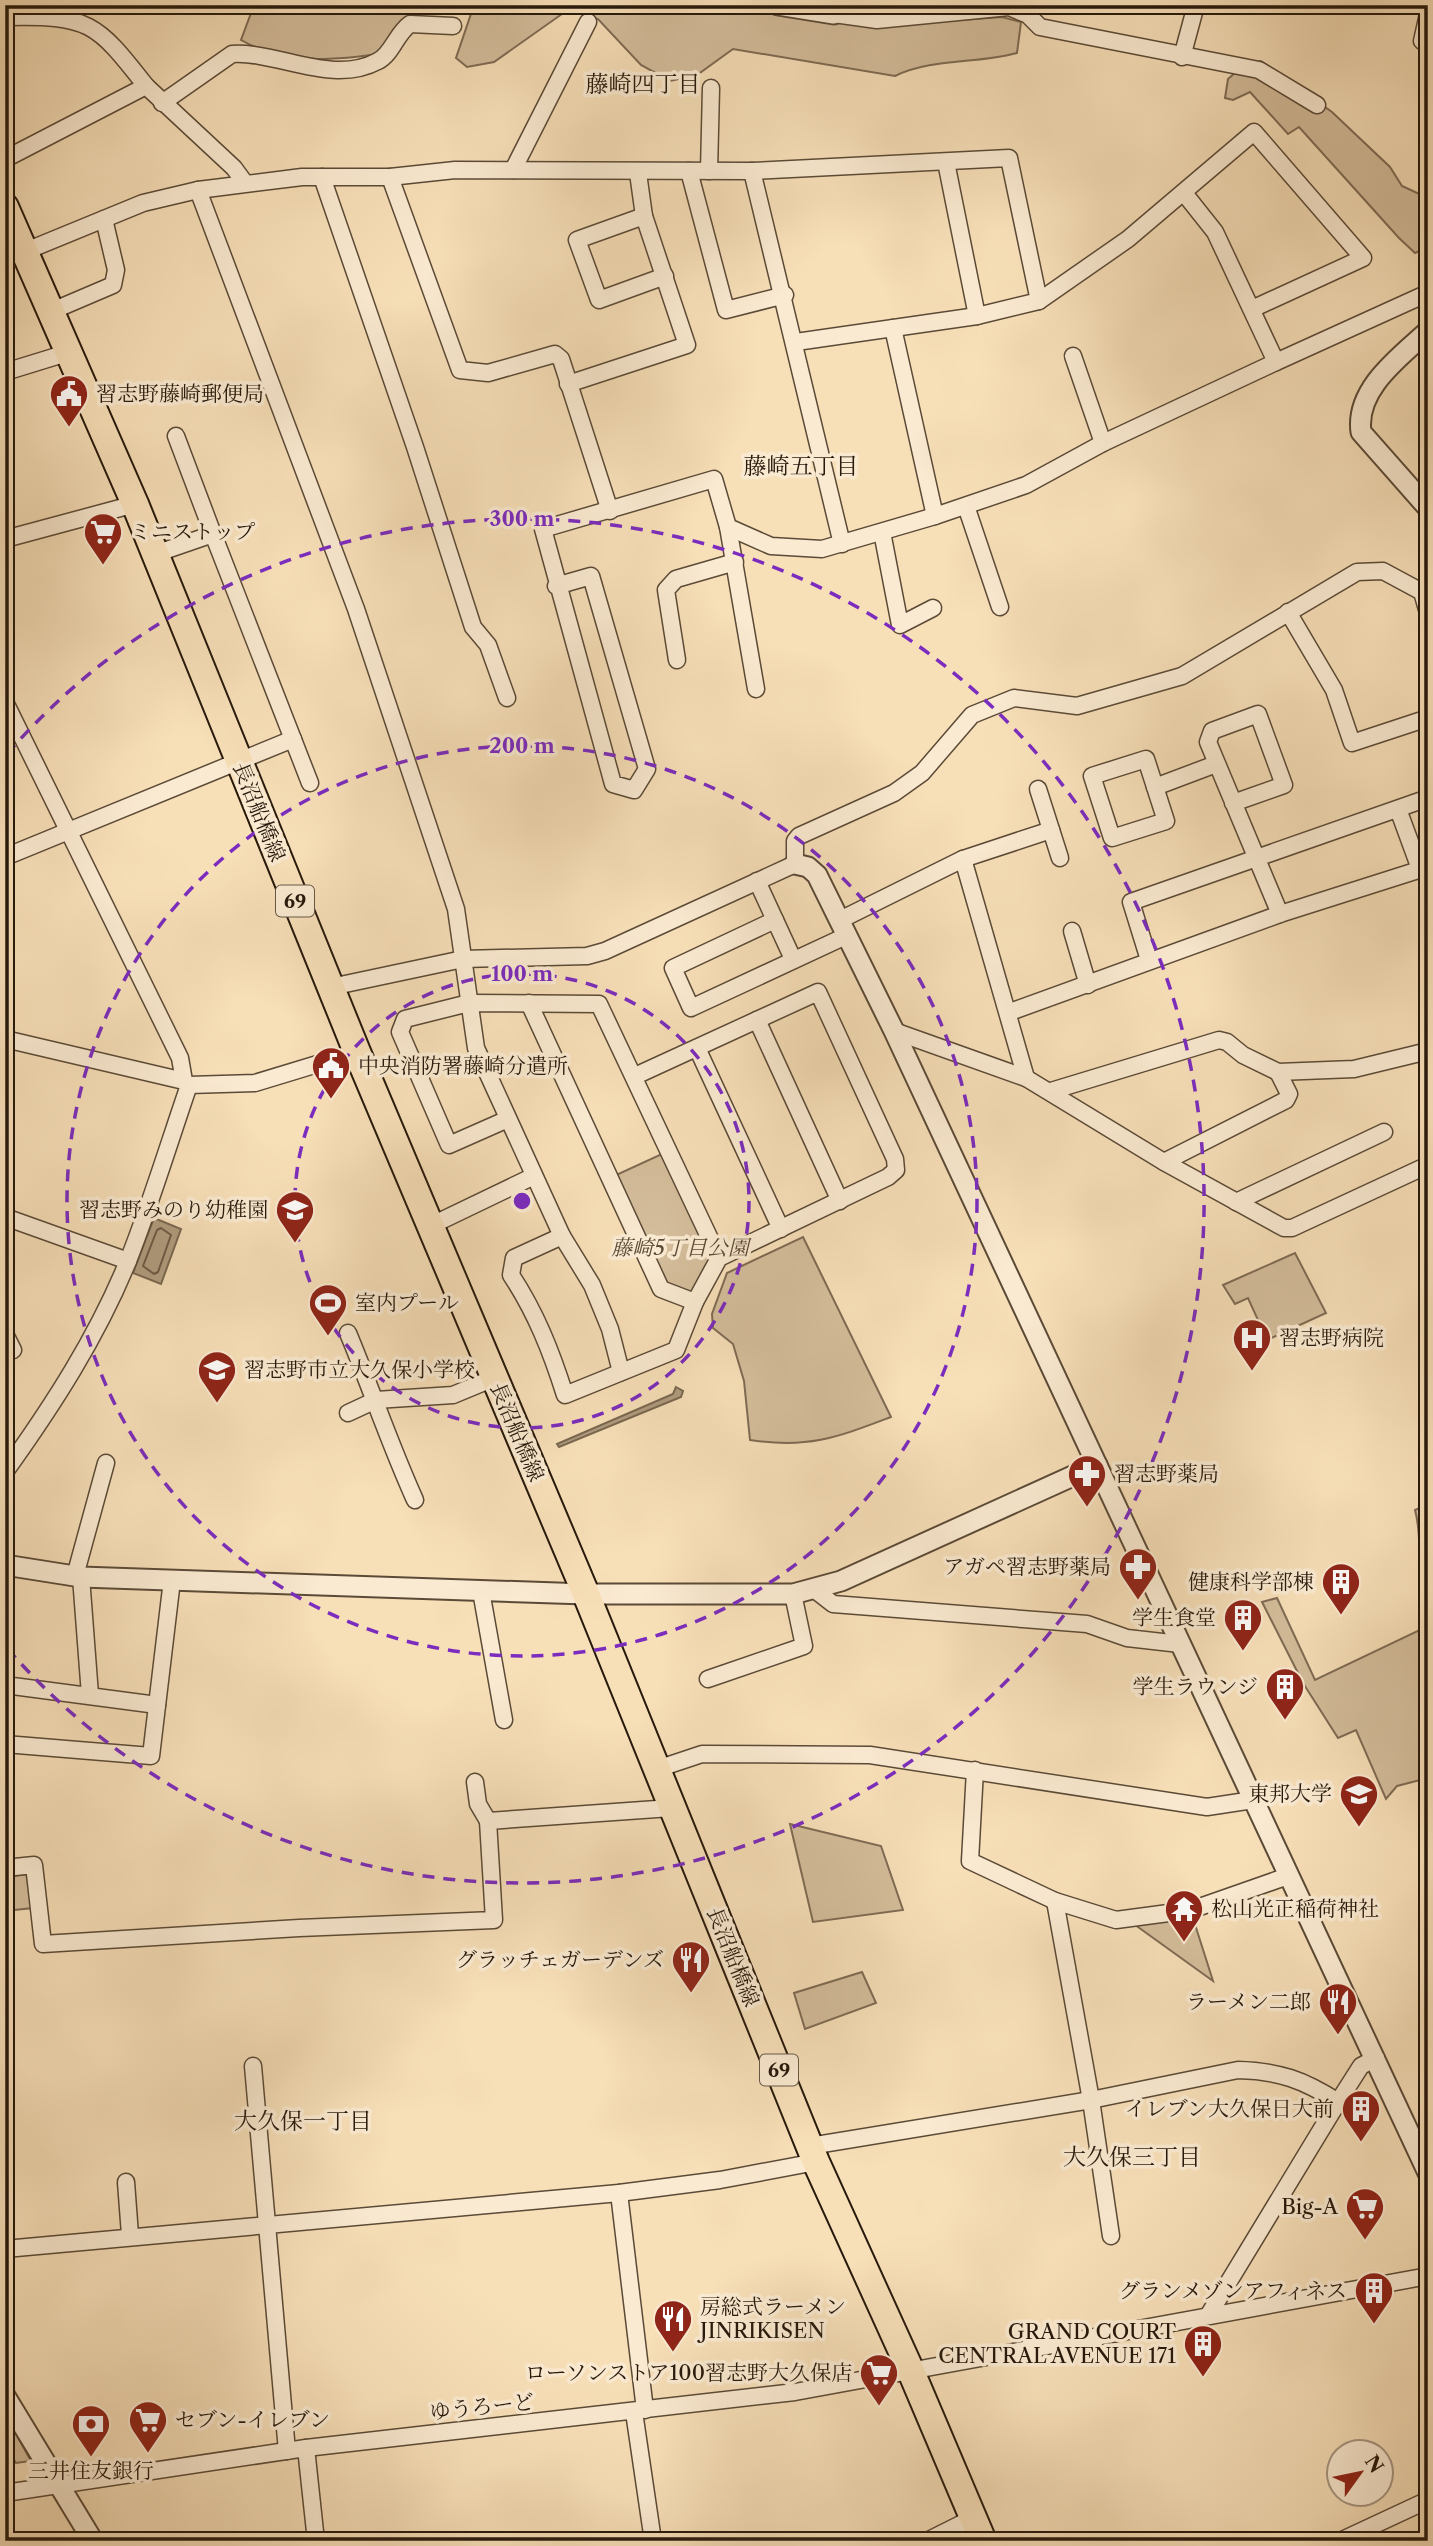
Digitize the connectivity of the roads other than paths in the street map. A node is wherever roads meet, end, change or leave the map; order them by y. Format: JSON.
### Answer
{"nodes":[{"id":1,"x":778,"y":5,"type":"edge"},
{"id":2,"x":1196,"y":5,"type":"edge"},
{"id":3,"x":835,"y":9,"type":"edge"},
{"id":4,"x":1428,"y":14,"type":"edge"},
{"id":5,"x":5,"y":17,"type":"edge"},
{"id":6,"x":588,"y":22,"type":"dead end"},
{"id":7,"x":453,"y":26,"type":"dead end"},
{"id":8,"x":1422,"y":41,"type":"dead end"},
{"id":9,"x":1182,"y":57,"type":"junction"},
{"id":10,"x":146,"y":86,"type":"junction"},
{"id":11,"x":712,"y":88,"type":"dead end"},
{"id":12,"x":162,"y":103,"type":"junction"},
{"id":13,"x":1317,"y":105,"type":"dead end"},
{"id":14,"x":5,"y":159,"type":"edge"},
{"id":15,"x":946,"y":162,"type":"junction"},
{"id":16,"x":513,"y":170,"type":"junction"},
{"id":17,"x":689,"y":171,"type":"junction"},
{"id":18,"x":709,"y":171,"type":"junction"},
{"id":19,"x":752,"y":171,"type":"junction"},
{"id":20,"x":638,"y":173,"type":"junction"},
{"id":21,"x":322,"y":177,"type":"junction"},
{"id":22,"x":390,"y":177,"type":"junction"},
{"id":23,"x":245,"y":183,"type":"junction"},
{"id":24,"x":198,"y":190,"type":"junction"},
{"id":25,"x":1184,"y":193,"type":"junction"},
{"id":26,"x":7,"y":215,"type":"edge"},
{"id":27,"x":644,"y":216,"type":"junction"},
{"id":28,"x":104,"y":219,"type":"junction"},
{"id":29,"x":26,"y":251,"type":"junction"},
{"id":30,"x":665,"y":276,"type":"junction"},
{"id":31,"x":1428,"y":293,"type":"edge"},
{"id":32,"x":785,"y":295,"type":"junction"},
{"id":33,"x":1039,"y":302,"type":"junction"},
{"id":34,"x":1252,"y":309,"type":"junction"},
{"id":35,"x":52,"y":311,"type":"junction"},
{"id":36,"x":977,"y":317,"type":"junction"},
{"id":37,"x":893,"y":328,"type":"junction"},
{"id":38,"x":1428,"y":331,"type":"edge"},
{"id":39,"x":796,"y":342,"type":"junction"},
{"id":40,"x":69,"y":352,"type":"junction"},
{"id":41,"x":1073,"y":356,"type":"dead end"},
{"id":42,"x":1276,"y":362,"type":"junction"},
{"id":43,"x":5,"y":372,"type":"edge"},
{"id":44,"x":568,"y":384,"type":"junction"},
{"id":45,"x":176,"y":436,"type":"dead end"},
{"id":46,"x":1103,"y":443,"type":"junction"},
{"id":47,"x":135,"y":503,"type":"junction"},
{"id":48,"x":966,"y":506,"type":"junction"},
{"id":49,"x":1428,"y":508,"type":"edge"},
{"id":50,"x":610,"y":511,"type":"junction"},
{"id":51,"x":935,"y":516,"type":"junction"},
{"id":52,"x":729,"y":527,"type":"junction"},
{"id":53,"x":882,"y":532,"type":"junction"},
{"id":54,"x":212,"y":534,"type":"junction"},
{"id":55,"x":5,"y":539,"type":"edge"},
{"id":56,"x":842,"y":544,"type":"junction"},
{"id":57,"x":155,"y":554,"type":"junction"},
{"id":58,"x":735,"y":562,"type":"junction"},
{"id":59,"x":556,"y":586,"type":"junction"},
{"id":60,"x":1000,"y":607,"type":"dead end"},
{"id":61,"x":933,"y":608,"type":"dead end"},
{"id":62,"x":1288,"y":612,"type":"junction"},
{"id":63,"x":1428,"y":612,"type":"edge"},
{"id":64,"x":677,"y":660,"type":"dead end"},
{"id":65,"x":756,"y":690,"type":"dead end"},
{"id":66,"x":507,"y":698,"type":"dead end"},
{"id":67,"x":5,"y":702,"type":"edge"},
{"id":68,"x":1428,"y":718,"type":"edge"},
{"id":69,"x":293,"y":738,"type":"junction"},
{"id":70,"x":239,"y":762,"type":"junction"},
{"id":71,"x":1216,"y":764,"type":"junction"},
{"id":72,"x":310,"y":783,"type":"dead end"},
{"id":73,"x":1155,"y":787,"type":"junction"},
{"id":74,"x":1038,"y":789,"type":"dead end"},
{"id":75,"x":1428,"y":798,"type":"edge"},
{"id":76,"x":1233,"y":803,"type":"junction"},
{"id":77,"x":1398,"y":809,"type":"junction"},
{"id":78,"x":1051,"y":830,"type":"junction"},
{"id":79,"x":69,"y":832,"type":"junction"},
{"id":80,"x":5,"y":857,"type":"edge"},
{"id":81,"x":1060,"y":858,"type":"dead end"},
{"id":82,"x":963,"y":859,"type":"junction"},
{"id":83,"x":1257,"y":859,"type":"junction"},
{"id":84,"x":795,"y":864,"type":"junction"},
{"id":85,"x":1424,"y":868,"type":"edge"},
{"id":86,"x":757,"y":881,"type":"junction"},
{"id":87,"x":1280,"y":914,"type":"junction"},
{"id":88,"x":775,"y":920,"type":"junction"},
{"id":89,"x":844,"y":928,"type":"junction"},
{"id":90,"x":1072,"y":930,"type":"dead end"},
{"id":91,"x":463,"y":959,"type":"junction"},
{"id":92,"x":793,"y":960,"type":"junction"},
{"id":93,"x":1149,"y":960,"type":"junction"},
{"id":94,"x":1088,"y":985,"type":"junction"},
{"id":95,"x":331,"y":987,"type":"junction"},
{"id":96,"x":469,"y":1003,"type":"junction"},
{"id":97,"x":529,"y":1003,"type":"junction"},
{"id":98,"x":1010,"y":1012,"type":"junction"},
{"id":99,"x":757,"y":1020,"type":"junction"},
{"id":100,"x":894,"y":1031,"type":"junction"},
{"id":101,"x":5,"y":1039,"type":"edge"},
{"id":102,"x":697,"y":1048,"type":"junction"},
{"id":103,"x":1428,"y":1051,"type":"edge"},
{"id":104,"x":357,"y":1052,"type":"junction"},
{"id":105,"x":1278,"y":1072,"type":"junction"},
{"id":106,"x":635,"y":1076,"type":"junction"},
{"id":107,"x":1026,"y":1078,"type":"junction"},
{"id":108,"x":187,"y":1083,"type":"junction"},
{"id":109,"x":1051,"y":1091,"type":"junction"},
{"id":110,"x":508,"y":1119,"type":"junction"},
{"id":111,"x":1384,"y":1132,"type":"dead end"},
{"id":112,"x":1164,"y":1162,"type":"junction"},
{"id":113,"x":1428,"y":1164,"type":"edge"},
{"id":114,"x":534,"y":1176,"type":"junction"},
{"id":115,"x":840,"y":1201,"type":"junction"},
{"id":116,"x":1236,"y":1202,"type":"junction"},
{"id":117,"x":5,"y":1217,"type":"edge"},
{"id":118,"x":430,"y":1226,"type":"junction"},
{"id":119,"x":780,"y":1230,"type":"junction"},
{"id":120,"x":562,"y":1236,"type":"junction"},
{"id":121,"x":719,"y":1258,"type":"junction"},
{"id":122,"x":128,"y":1261,"type":"junction"},
{"id":123,"x":695,"y":1302,"type":"junction"},
{"id":124,"x":348,"y":1333,"type":"dead end"},
{"id":125,"x":5,"y":1334,"type":"edge"},
{"id":126,"x":13,"y":1350,"type":"dead end"},
{"id":127,"x":621,"y":1372,"type":"junction"},
{"id":128,"x":494,"y":1378,"type":"junction"},
{"id":129,"x":376,"y":1401,"type":"junction"},
{"id":130,"x":348,"y":1413,"type":"dead end"},
{"id":131,"x":106,"y":1463,"type":"dead end"},
{"id":132,"x":1097,"y":1465,"type":"junction"},
{"id":133,"x":5,"y":1472,"type":"edge"},
{"id":134,"x":415,"y":1500,"type":"dead end"},
{"id":135,"x":5,"y":1564,"type":"edge"},
{"id":136,"x":78,"y":1576,"type":"junction"},
{"id":137,"x":172,"y":1580,"type":"junction"},
{"id":138,"x":815,"y":1590,"type":"junction"},
{"id":139,"x":481,"y":1591,"type":"junction"},
{"id":140,"x":586,"y":1594,"type":"junction"},
{"id":141,"x":793,"y":1594,"type":"junction"},
{"id":142,"x":1180,"y":1644,"type":"junction"},
{"id":143,"x":708,"y":1679,"type":"dead end"},
{"id":144,"x":5,"y":1685,"type":"edge"},
{"id":145,"x":90,"y":1695,"type":"junction"},
{"id":146,"x":157,"y":1705,"type":"junction"},
{"id":147,"x":504,"y":1720,"type":"dead end"},
{"id":148,"x":5,"y":1744,"type":"edge"},
{"id":149,"x":657,"y":1769,"type":"junction"},
{"id":150,"x":975,"y":1770,"type":"junction"},
{"id":151,"x":475,"y":1782,"type":"dead end"},
{"id":152,"x":1253,"y":1800,"type":"junction"},
{"id":153,"x":671,"y":1808,"type":"junction"},
{"id":154,"x":488,"y":1821,"type":"junction"},
{"id":155,"x":5,"y":1868,"type":"edge"},
{"id":156,"x":1288,"y":1876,"type":"junction"},
{"id":157,"x":1055,"y":1901,"type":"junction"},
{"id":158,"x":1376,"y":2058,"type":"junction"},
{"id":159,"x":253,"y":2066,"type":"dead end"},
{"id":160,"x":1091,"y":2100,"type":"junction"},
{"id":161,"x":1338,"y":2102,"type":"junction"},
{"id":162,"x":813,"y":2154,"type":"junction"},
{"id":163,"x":1428,"y":2173,"type":"edge"},
{"id":164,"x":126,"y":2182,"type":"dead end"},
{"id":165,"x":619,"y":2193,"type":"junction"},
{"id":166,"x":267,"y":2224,"type":"junction"},
{"id":167,"x":130,"y":2235,"type":"junction"},
{"id":168,"x":1111,"y":2236,"type":"dead end"},
{"id":169,"x":5,"y":2249,"type":"edge"},
{"id":170,"x":1428,"y":2276,"type":"edge"},
{"id":171,"x":1208,"y":2316,"type":"junction"},
{"id":172,"x":910,"y":2369,"type":"junction"},
{"id":173,"x":5,"y":2396,"type":"edge"},
{"id":174,"x":639,"y":2411,"type":"junction"},
{"id":175,"x":306,"y":2448,"type":"junction"},
{"id":176,"x":287,"y":2451,"type":"junction"},
{"id":177,"x":58,"y":2484,"type":"junction"},
{"id":178,"x":5,"y":2493,"type":"edge"},
{"id":179,"x":1428,"y":2500,"type":"edge"},
{"id":180,"x":978,"y":2529,"type":"edge"},
{"id":181,"x":1338,"y":2540,"type":"edge"},
{"id":182,"x":93,"y":2541,"type":"edge"},
{"id":183,"x":316,"y":2541,"type":"edge"},
{"id":184,"x":653,"y":2541,"type":"edge"},
{"id":185,"x":927,"y":2541,"type":"edge"}],
"edges":[{"from":1,"to":3,"type":"street"},
{"from":2,"to":9,"type":"street"},
{"from":3,"to":9,"type":"street"},
{"from":4,"to":8,"type":"street"},
{"from":5,"to":10,"type":"street"},
{"from":6,"to":16,"type":"street"},
{"from":7,"to":12,"type":"street"},
{"from":9,"to":13,"type":"street"},
{"from":10,"to":12,"type":"street"},
{"from":10,"to":14,"type":"street"},
{"from":11,"to":18,"type":"street"},
{"from":12,"to":23,"type":"street"},
{"from":15,"to":19,"type":"street"},
{"from":15,"to":33,"type":"street"},
{"from":15,"to":36,"type":"street"},
{"from":16,"to":20,"type":"street"},
{"from":16,"to":22,"type":"street"},
{"from":17,"to":18,"type":"street"},
{"from":17,"to":20,"type":"street"},
{"from":17,"to":32,"type":"street"},
{"from":18,"to":19,"type":"street"},
{"from":19,"to":32,"type":"street"},
{"from":20,"to":27,"type":"street"},
{"from":21,"to":22,"type":"street"},
{"from":21,"to":23,"type":"street"},
{"from":21,"to":66,"type":"street"},
{"from":22,"to":44,"type":"street"},
{"from":23,"to":24,"type":"street"},
{"from":24,"to":28,"type":"street"},
{"from":24,"to":91,"type":"street"},
{"from":25,"to":33,"type":"street"},
{"from":25,"to":34,"type":"street"},
{"from":25,"to":34,"type":"street"},
{"from":26,"to":29,"type":"main road","name":"長沼船橋線","number":"69"},
{"from":27,"to":30,"type":"street"},
{"from":27,"to":30,"type":"street"},
{"from":28,"to":29,"type":"street"},
{"from":28,"to":35,"type":"street"},
{"from":29,"to":35,"type":"main road","name":"長沼船橋線","number":"69"},
{"from":30,"to":44,"type":"street"},
{"from":31,"to":42,"type":"street"},
{"from":32,"to":39,"type":"street"},
{"from":33,"to":36,"type":"street"},
{"from":34,"to":42,"type":"street"},
{"from":35,"to":40,"type":"main road","name":"長沼船橋線","number":"69"},
{"from":36,"to":37,"type":"street"},
{"from":37,"to":39,"type":"street"},
{"from":37,"to":51,"type":"street"},
{"from":38,"to":49,"type":"street"},
{"from":39,"to":56,"type":"street"},
{"from":40,"to":43,"type":"street"},
{"from":40,"to":47,"type":"main road","name":"長沼船橋線","number":"69"},
{"from":41,"to":46,"type":"street"},
{"from":42,"to":46,"type":"street"},
{"from":44,"to":50,"type":"street"},
{"from":45,"to":54,"type":"street"},
{"from":46,"to":48,"type":"street"},
{"from":47,"to":55,"type":"street"},
{"from":47,"to":57,"type":"main road","name":"長沼船橋線","number":"69"},
{"from":48,"to":51,"type":"street"},
{"from":48,"to":60,"type":"street"},
{"from":50,"to":52,"type":"street"},
{"from":50,"to":59,"type":"street"},
{"from":51,"to":53,"type":"street"},
{"from":52,"to":56,"type":"street"},
{"from":52,"to":58,"type":"street"},
{"from":53,"to":56,"type":"street"},
{"from":53,"to":61,"type":"street"},
{"from":54,"to":57,"type":"street"},
{"from":54,"to":69,"type":"street"},
{"from":57,"to":70,"type":"main road","name":"長沼船橋線","number":"69"},
{"from":58,"to":64,"type":"street"},
{"from":58,"to":65,"type":"street"},
{"from":59,"to":59,"type":"street"},
{"from":62,"to":63,"type":"street"},
{"from":62,"to":68,"type":"street"},
{"from":62,"to":84,"type":"street"},
{"from":67,"to":79,"type":"street"},
{"from":69,"to":70,"type":"street"},
{"from":69,"to":72,"type":"street"},
{"from":70,"to":79,"type":"street"},
{"from":70,"to":95,"type":"main road","name":"長沼船橋線","number":"69"},
{"from":71,"to":73,"type":"street"},
{"from":71,"to":76,"type":"street"},
{"from":71,"to":76,"type":"street"},
{"from":73,"to":73,"type":"street"},
{"from":74,"to":78,"type":"street"},
{"from":75,"to":77,"type":"street"},
{"from":76,"to":83,"type":"street"},
{"from":77,"to":83,"type":"street"},
{"from":77,"to":85,"type":"street"},
{"from":78,"to":81,"type":"street"},
{"from":78,"to":82,"type":"street"},
{"from":79,"to":80,"type":"street"},
{"from":79,"to":108,"type":"street"},
{"from":82,"to":89,"type":"street"},
{"from":82,"to":98,"type":"street"},
{"from":83,"to":87,"type":"street"},
{"from":83,"to":93,"type":"street"},
{"from":84,"to":86,"type":"street"},
{"from":84,"to":89,"type":"street"},
{"from":85,"to":87,"type":"street"},
{"from":86,"to":88,"type":"street"},
{"from":86,"to":91,"type":"street"},
{"from":87,"to":93,"type":"street"},
{"from":88,"to":92,"type":"street"},
{"from":88,"to":92,"type":"street"},
{"from":89,"to":92,"type":"street"},
{"from":89,"to":100,"type":"street"},
{"from":90,"to":94,"type":"street"},
{"from":91,"to":95,"type":"street"},
{"from":91,"to":96,"type":"street"},
{"from":93,"to":94,"type":"street"},
{"from":94,"to":98,"type":"street"},
{"from":95,"to":104,"type":"main road","name":"長沼船橋線","number":"69"},
{"from":96,"to":97,"type":"street"},
{"from":96,"to":110,"type":"street"},
{"from":96,"to":110,"type":"street"},
{"from":97,"to":106,"type":"street"},
{"from":97,"to":123,"type":"street"},
{"from":98,"to":107,"type":"street"},
{"from":99,"to":102,"type":"street"},
{"from":99,"to":115,"type":"street"},
{"from":99,"to":115,"type":"street"},
{"from":100,"to":107,"type":"street"},
{"from":100,"to":132,"type":"street"},
{"from":101,"to":108,"type":"street"},
{"from":102,"to":106,"type":"street"},
{"from":102,"to":119,"type":"street"},
{"from":103,"to":105,"type":"street"},
{"from":104,"to":108,"type":"street"},
{"from":104,"to":118,"type":"main road","name":"長沼船橋線","number":"69"},
{"from":105,"to":109,"type":"street"},
{"from":105,"to":112,"type":"street"},
{"from":106,"to":121,"type":"street"},
{"from":107,"to":109,"type":"street"},
{"from":108,"to":122,"type":"street"},
{"from":109,"to":112,"type":"street"},
{"from":110,"to":114,"type":"street"},
{"from":111,"to":116,"type":"street"},
{"from":112,"to":116,"type":"street"},
{"from":113,"to":116,"type":"street"},
{"from":114,"to":118,"type":"street"},
{"from":114,"to":120,"type":"street"},
{"from":115,"to":119,"type":"street"},
{"from":117,"to":122,"type":"street"},
{"from":118,"to":128,"type":"main road","name":"長沼船橋線","number":"69"},
{"from":119,"to":121,"type":"street"},
{"from":120,"to":127,"type":"street"},
{"from":120,"to":127,"type":"street"},
{"from":121,"to":123,"type":"street"},
{"from":122,"to":133,"type":"street"},
{"from":123,"to":127,"type":"street"},
{"from":124,"to":129,"type":"street"},
{"from":125,"to":126,"type":"street"},
{"from":128,"to":129,"type":"street"},
{"from":128,"to":140,"type":"main road","name":"長沼船橋線","number":"69"},
{"from":129,"to":130,"type":"street"},
{"from":129,"to":134,"type":"street"},
{"from":131,"to":136,"type":"street"},
{"from":132,"to":138,"type":"street"},
{"from":132,"to":142,"type":"street"},
{"from":135,"to":136,"type":"street"},
{"from":136,"to":137,"type":"street"},
{"from":136,"to":145,"type":"street"},
{"from":137,"to":139,"type":"street"},
{"from":137,"to":146,"type":"street"},
{"from":138,"to":141,"type":"street"},
{"from":138,"to":142,"type":"street"},
{"from":139,"to":140,"type":"street"},
{"from":139,"to":147,"type":"street"},
{"from":140,"to":141,"type":"street"},
{"from":140,"to":149,"type":"main road","name":"長沼船橋線","number":"69"},
{"from":141,"to":143,"type":"street"},
{"from":142,"to":152,"type":"street"},
{"from":144,"to":145,"type":"street"},
{"from":145,"to":146,"type":"street"},
{"from":146,"to":148,"type":"street"},
{"from":149,"to":150,"type":"street"},
{"from":149,"to":153,"type":"main road","name":"長沼船橋線","number":"69"},
{"from":150,"to":152,"type":"street"},
{"from":150,"to":157,"type":"street"},
{"from":151,"to":154,"type":"street"},
{"from":152,"to":156,"type":"street"},
{"from":153,"to":154,"type":"street"},
{"from":153,"to":162,"type":"main road","name":"長沼船橋線","number":"69"},
{"from":154,"to":155,"type":"street"},
{"from":156,"to":157,"type":"street"},
{"from":156,"to":158,"type":"street"},
{"from":157,"to":160,"type":"street"},
{"from":158,"to":161,"type":"street"},
{"from":158,"to":163,"type":"street"},
{"from":159,"to":166,"type":"street"},
{"from":160,"to":161,"type":"street"},
{"from":160,"to":162,"type":"street"},
{"from":160,"to":168,"type":"street"},
{"from":161,"to":171,"type":"street"},
{"from":162,"to":165,"type":"street"},
{"from":162,"to":172,"type":"main road","name":"長沼船橋線","number":"69"},
{"from":164,"to":167,"type":"street"},
{"from":165,"to":166,"type":"street"},
{"from":165,"to":174,"type":"street"},
{"from":166,"to":167,"type":"street"},
{"from":166,"to":176,"type":"street"},
{"from":167,"to":169,"type":"street"},
{"from":170,"to":171,"type":"street","name":"ゆうろーど"},
{"from":171,"to":172,"type":"street","name":"ゆうろーど"},
{"from":172,"to":174,"type":"street","name":"ゆうろーど"},
{"from":172,"to":180,"type":"main road","name":"長沼船橋線","number":"69"},
{"from":173,"to":177,"type":"street"},
{"from":174,"to":175,"type":"street","name":"ゆうろーど"},
{"from":174,"to":184,"type":"street"},
{"from":175,"to":176,"type":"street","name":"ゆうろーど"},
{"from":175,"to":183,"type":"street"},
{"from":176,"to":177,"type":"street","name":"ゆうろーど"},
{"from":177,"to":178,"type":"street","name":"ゆうろーど"},
{"from":177,"to":182,"type":"street"},
{"from":179,"to":181,"type":"street"},
{"from":180,"to":185,"type":"street"}]}
